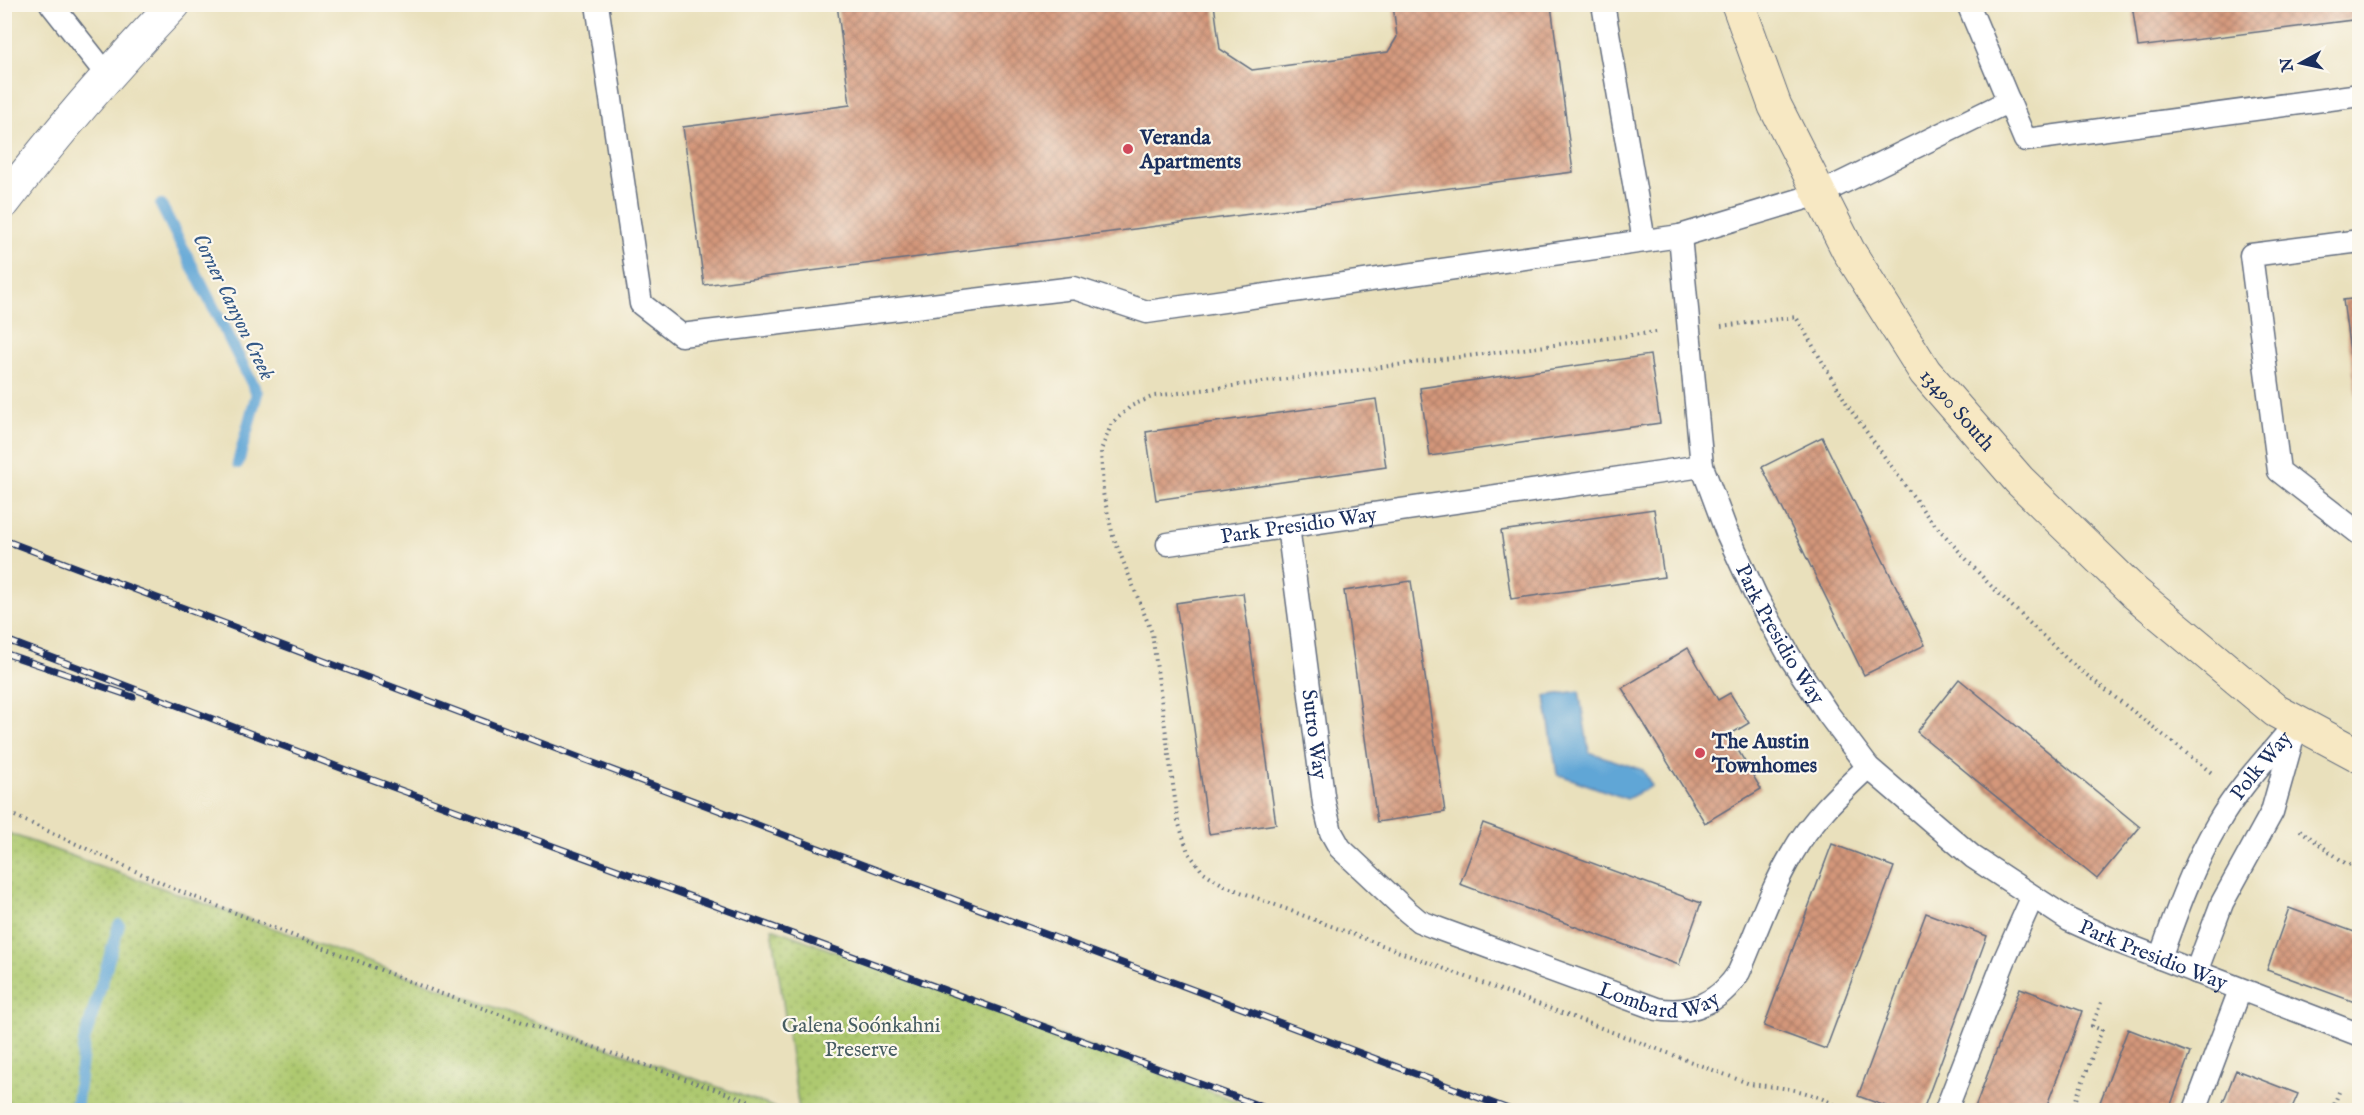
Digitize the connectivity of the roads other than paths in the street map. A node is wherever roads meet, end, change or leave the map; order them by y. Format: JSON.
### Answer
{"nodes":[{"id":1,"x":51,"y":4,"type":"edge"},
{"id":2,"x":174,"y":4,"type":"edge"},
{"id":3,"x":597,"y":4,"type":"edge"},
{"id":4,"x":1603,"y":4,"type":"edge"},
{"id":5,"x":1738,"y":4,"type":"edge"},
{"id":6,"x":1968,"y":4,"type":"edge"},
{"id":7,"x":107,"y":75,"type":"junction"},
{"id":8,"x":2360,"y":95,"type":"edge"},
{"id":9,"x":2009,"y":101,"type":"junction"},
{"id":10,"x":1819,"y":194,"type":"junction"},
{"id":11,"x":4,"y":202,"type":"edge"},
{"id":12,"x":1680,"y":236,"type":"junction"},
{"id":13,"x":1644,"y":241,"type":"junction"},
{"id":14,"x":2360,"y":241,"type":"edge"},
{"id":15,"x":1702,"y":466,"type":"junction"},
{"id":16,"x":1288,"y":526,"type":"junction"},
{"id":17,"x":2360,"y":534,"type":"edge"},
{"id":18,"x":1168,"y":544,"type":"dead end"},
{"id":19,"x":2297,"y":722,"type":"junction"},
{"id":20,"x":2360,"y":756,"type":"edge"},
{"id":21,"x":1868,"y":767,"type":"junction"},
{"id":22,"x":2032,"y":898,"type":"junction"},
{"id":23,"x":1407,"y":912,"type":"joint"},
{"id":24,"x":2160,"y":958,"type":"junction"},
{"id":25,"x":2196,"y":972,"type":"junction"},
{"id":26,"x":2240,"y":990,"type":"junction"},
{"id":27,"x":2360,"y":1035,"type":"edge"},
{"id":28,"x":1946,"y":1110,"type":"edge"},
{"id":29,"x":2194,"y":1110,"type":"edge"}],
"edges":[{"from":1,"to":7,"type":"lane"},
{"from":2,"to":7,"type":"street"},
{"from":3,"to":13,"type":"lane"},
{"from":4,"to":13,"type":"lane"},
{"from":5,"to":10,"type":"main road","name":"13490 South"},
{"from":6,"to":9,"type":"lane"},
{"from":7,"to":11,"type":"street"},
{"from":8,"to":9,"type":"lane"},
{"from":9,"to":10,"type":"lane"},
{"from":10,"to":12,"type":"lane"},
{"from":10,"to":19,"type":"main road","name":"13490 South"},
{"from":12,"to":13,"type":"lane"},
{"from":12,"to":15,"type":"lane"},
{"from":14,"to":17,"type":"lane"},
{"from":15,"to":16,"type":"lane","name":"Park Presidio Way"},
{"from":15,"to":21,"type":"lane","name":"Park Presidio Way"},
{"from":16,"to":18,"type":"lane","name":"Park Presidio Way"},
{"from":16,"to":23,"type":"lane","name":"Sutro Way"},
{"from":19,"to":20,"type":"main road","name":"13490 South"},
{"from":19,"to":24,"type":"lane","name":"Polk Way"},
{"from":19,"to":25,"type":"lane","name":"Polk Way"},
{"from":21,"to":22,"type":"lane","name":"Park Presidio Way"},
{"from":21,"to":23,"type":"lane","name":"Lombard Way"},
{"from":22,"to":24,"type":"lane","name":"Park Presidio Way"},
{"from":22,"to":28,"type":"lane"},
{"from":24,"to":25,"type":"lane","name":"Park Presidio Way"},
{"from":25,"to":26,"type":"lane","name":"Park Presidio Way"},
{"from":26,"to":27,"type":"lane","name":"Park Presidio Way"},
{"from":26,"to":29,"type":"lane"}]}
